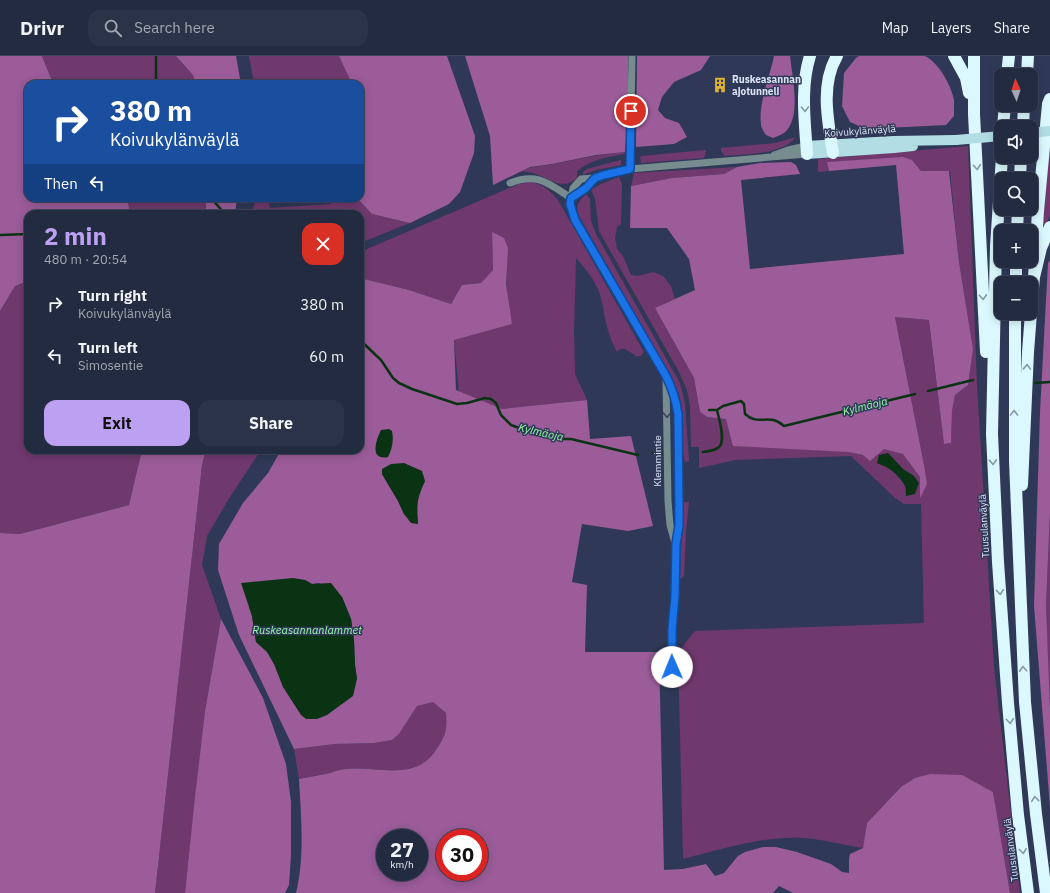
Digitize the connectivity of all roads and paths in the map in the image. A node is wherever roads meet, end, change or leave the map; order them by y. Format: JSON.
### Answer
{"nodes":[{"id":1,"x":632,"y":56,"type":"edge"},
{"id":2,"x":810,"y":56,"type":"edge"},
{"id":3,"x":837,"y":56,"type":"edge"},
{"id":4,"x":954,"y":56,"type":"edge"},
{"id":5,"x":974,"y":56,"type":"edge"},
{"id":6,"x":1009,"y":56,"type":"edge"},
{"id":7,"x":1028,"y":56,"type":"edge"},
{"id":8,"x":1008,"y":68,"type":"edge"},
{"id":9,"x":1027,"y":68,"type":"edge"},
{"id":10,"x":1049,"y":99,"type":"edge"},
{"id":11,"x":974,"y":114,"type":"junction"},
{"id":12,"x":1050,"y":131,"type":"edge"},
{"id":13,"x":1038,"y":132,"type":"edge"},
{"id":14,"x":994,"y":137,"type":"edge"},
{"id":15,"x":832,"y":149,"type":"junction"},
{"id":16,"x":807,"y":150,"type":"junction"},
{"id":17,"x":1002,"y":164,"type":"edge"},
{"id":18,"x":630,"y":169,"type":"junction"},
{"id":19,"x":510,"y":183,"type":"dead end"},
{"id":20,"x":571,"y":198,"type":"junction"},
{"id":21,"x":1050,"y":227,"type":"edge"},
{"id":22,"x":1034,"y":276,"type":"edge"},
{"id":23,"x":1034,"y":276,"type":"edge"},
{"id":24,"x":1015,"y":320,"type":"edge"},
{"id":25,"x":1031,"y":320,"type":"edge"},
{"id":26,"x":666,"y":376,"type":"junction"},
{"id":27,"x":992,"y":434,"type":"junction"},
{"id":28,"x":676,"y":544,"type":"junction"},
{"id":29,"x":1018,"y":560,"type":"junction"},
{"id":30,"x":672,"y":667,"type":"dead end"},
{"id":31,"x":1028,"y":893,"type":"edge"},
{"id":32,"x":1046,"y":893,"type":"edge"}],
"edges":[{"from":1,"to":18,"type":"street"},
{"from":2,"to":16,"type":"highway","one_way":true},
{"from":3,"to":15,"type":"highway"},
{"from":4,"to":11,"type":"highway"},
{"from":5,"to":11,"type":"highway"},
{"from":6,"to":8,"type":"highway"},
{"from":7,"to":9,"type":"highway"},
{"from":10,"to":22,"type":"highway"},
{"from":11,"to":27,"type":"highway","one_way":true},
{"from":12,"to":13,"type":"main road","bridge":true},
{"from":14,"to":15,"type":"main road","name":"Koivukylänväylä","bridge":true},
{"from":15,"to":16,"type":"main road","name":"Koivukylänväylä"},
{"from":16,"to":18,"type":"street","name":"Koivukylänväylä"},
{"from":17,"to":27,"type":"highway","name":"Tuusulanväylä"},
{"from":18,"to":20,"type":"street","name":"Koivukylänväylä"},
{"from":19,"to":20,"type":"street"},
{"from":20,"to":26,"type":"street","name":"Klemmintie"},
{"from":21,"to":23,"type":"highway"},
{"from":29,"to":24,"type":"highway","one_way":true},
{"from":29,"to":25,"type":"highway","one_way":true},
{"from":26,"to":28,"type":"street","name":"Klemmintie","one_way":true},
{"from":26,"to":28,"type":"street","name":"Klemmintie"},
{"from":27,"to":31,"type":"highway","name":"Tuusulanväylä","one_way":true},
{"from":28,"to":30,"type":"street","name":"Klemmintie"},
{"from":32,"to":29,"type":"highway","one_way":true}]}
